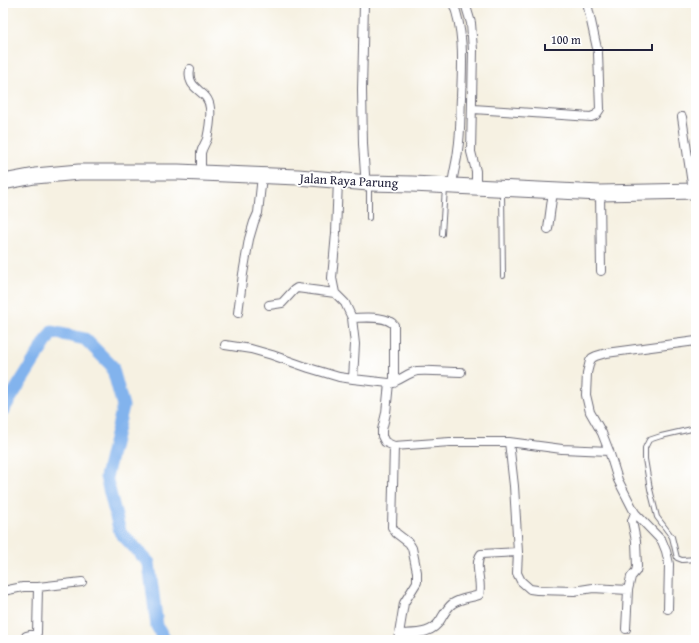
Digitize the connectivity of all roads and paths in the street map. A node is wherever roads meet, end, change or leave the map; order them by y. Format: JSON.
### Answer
{"nodes":[{"id":1,"x":364,"y":3,"type":"edge"},
{"id":2,"x":453,"y":3,"type":"edge"},
{"id":3,"x":465,"y":3,"type":"edge"},
{"id":4,"x":587,"y":3,"type":"edge"},
{"id":5,"x":471,"y":24,"type":"junction"},
{"id":6,"x":460,"y":26,"type":"junction"},
{"id":7,"x":190,"y":68,"type":"dead end"},
{"id":8,"x":473,"y":109,"type":"junction"},
{"id":9,"x":682,"y":118,"type":"dead end"},
{"id":10,"x":459,"y":141,"type":"junction"},
{"id":11,"x":471,"y":141,"type":"junction"},
{"id":12,"x":457,"y":158,"type":"junction"},
{"id":13,"x":472,"y":158,"type":"junction"},
{"id":14,"x":201,"y":166,"type":"junction"},
{"id":15,"x":242,"y":172,"type":"junction"},
{"id":16,"x":3,"y":174,"type":"edge"},
{"id":17,"x":262,"y":176,"type":"junction"},
{"id":18,"x":367,"y":179,"type":"junction"},
{"id":19,"x":338,"y":180,"type":"junction"},
{"id":20,"x":3,"y":182,"type":"edge"},
{"id":21,"x":450,"y":183,"type":"junction"},
{"id":22,"x":476,"y":183,"type":"junction"},
{"id":23,"x":695,"y":186,"type":"edge"},
{"id":24,"x":502,"y":189,"type":"junction"},
{"id":25,"x":553,"y":191,"type":"junction"},
{"id":26,"x":600,"y":193,"type":"junction"},
{"id":27,"x":369,"y":218,"type":"dead end"},
{"id":28,"x":548,"y":228,"type":"dead end"},
{"id":29,"x":442,"y":234,"type":"dead end"},
{"id":30,"x":601,"y":271,"type":"dead end"},
{"id":31,"x":504,"y":276,"type":"dead end"},
{"id":32,"x":335,"y":293,"type":"junction"},
{"id":33,"x":269,"y":305,"type":"dead end"},
{"id":34,"x":238,"y":313,"type":"dead end"},
{"id":35,"x":352,"y":318,"type":"junction"},
{"id":36,"x":696,"y":341,"type":"edge"},
{"id":37,"x":225,"y":345,"type":"dead end"},
{"id":38,"x":461,"y":372,"type":"dead end"},
{"id":39,"x":353,"y":378,"type":"junction"},
{"id":40,"x":392,"y":383,"type":"junction"},
{"id":41,"x":696,"y":428,"type":"edge"},
{"id":42,"x":509,"y":442,"type":"junction"},
{"id":43,"x":394,"y":446,"type":"junction"},
{"id":44,"x":610,"y":451,"type":"junction"},
{"id":45,"x":635,"y":513,"type":"junction"},
{"id":46,"x":518,"y":552,"type":"junction"},
{"id":47,"x":696,"y":558,"type":"edge"},
{"id":48,"x":82,"y":582,"type":"dead end"},
{"id":49,"x":38,"y":587,"type":"junction"},
{"id":50,"x":628,"y":590,"type":"junction"},
{"id":51,"x":3,"y":591,"type":"edge"},
{"id":52,"x":668,"y":609,"type":"dead end"},
{"id":53,"x":626,"y":629,"type":"dead end"},
{"id":54,"x":399,"y":637,"type":"edge"},
{"id":55,"x":25,"y":640,"type":"edge"}],
"edges":[{"from":1,"to":18,"type":"street"},
{"from":2,"to":6,"type":"street"},
{"from":3,"to":5,"type":"street"},
{"from":4,"to":8,"type":"street"},
{"from":5,"to":6,"type":"street"},
{"from":5,"to":8,"type":"street"},
{"from":6,"to":10,"type":"street"},
{"from":7,"to":14,"type":"street"},
{"from":8,"to":11,"type":"street"},
{"from":9,"to":23,"type":"street"},
{"from":10,"to":11,"type":"street"},
{"from":10,"to":12,"type":"street"},
{"from":11,"to":13,"type":"street"},
{"from":12,"to":13,"type":"street"},
{"from":12,"to":21,"type":"street"},
{"from":13,"to":22,"type":"street"},
{"from":14,"to":15,"type":"highway","name":"Jalan Raya Parung"},
{"from":14,"to":16,"type":"highway","name":"Jalan Raya Parung"},
{"from":15,"to":17,"type":"highway","name":"Jalan Raya Parung"},
{"from":15,"to":18,"type":"highway","name":"Jalan Raya Parung"},
{"from":15,"to":20,"type":"highway","name":"Jalan Raya Parung"},
{"from":17,"to":19,"type":"highway","name":"Jalan Raya Parung"},
{"from":17,"to":34,"type":"street"},
{"from":18,"to":19,"type":"highway","name":"Jalan Raya Parung"},
{"from":18,"to":21,"type":"highway","name":"Jalan Raya Parung"},
{"from":18,"to":27,"type":"lane"},
{"from":19,"to":32,"type":"street"},
{"from":21,"to":22,"type":"highway","name":"Jalan Raya Parung"},
{"from":21,"to":29,"type":"lane"},
{"from":22,"to":23,"type":"highway","name":"Jalan Raya Parung"},
{"from":22,"to":24,"type":"highway","name":"Jalan Raya Parung"},
{"from":23,"to":26,"type":"highway","name":"Jalan Raya Parung"},
{"from":24,"to":25,"type":"highway","name":"Jalan Raya Parung"},
{"from":24,"to":31,"type":"lane"},
{"from":25,"to":26,"type":"highway","name":"Jalan Raya Parung"},
{"from":25,"to":28,"type":"street"},
{"from":26,"to":30,"type":"street"},
{"from":32,"to":33,"type":"street"},
{"from":32,"to":35,"type":"street"},
{"from":35,"to":39,"type":"street"},
{"from":35,"to":40,"type":"street"},
{"from":36,"to":44,"type":"street"},
{"from":37,"to":39,"type":"street"},
{"from":38,"to":40,"type":"street"},
{"from":39,"to":40,"type":"street"},
{"from":40,"to":43,"type":"street"},
{"from":41,"to":47,"type":"lane"},
{"from":42,"to":43,"type":"street"},
{"from":42,"to":44,"type":"street"},
{"from":42,"to":46,"type":"street"},
{"from":43,"to":54,"type":"street"},
{"from":44,"to":45,"type":"street"},
{"from":45,"to":50,"type":"street"},
{"from":45,"to":52,"type":"street"},
{"from":46,"to":50,"type":"street"},
{"from":46,"to":54,"type":"street"},
{"from":48,"to":49,"type":"street"},
{"from":49,"to":51,"type":"street"},
{"from":49,"to":55,"type":"street"},
{"from":50,"to":53,"type":"street"}]}
